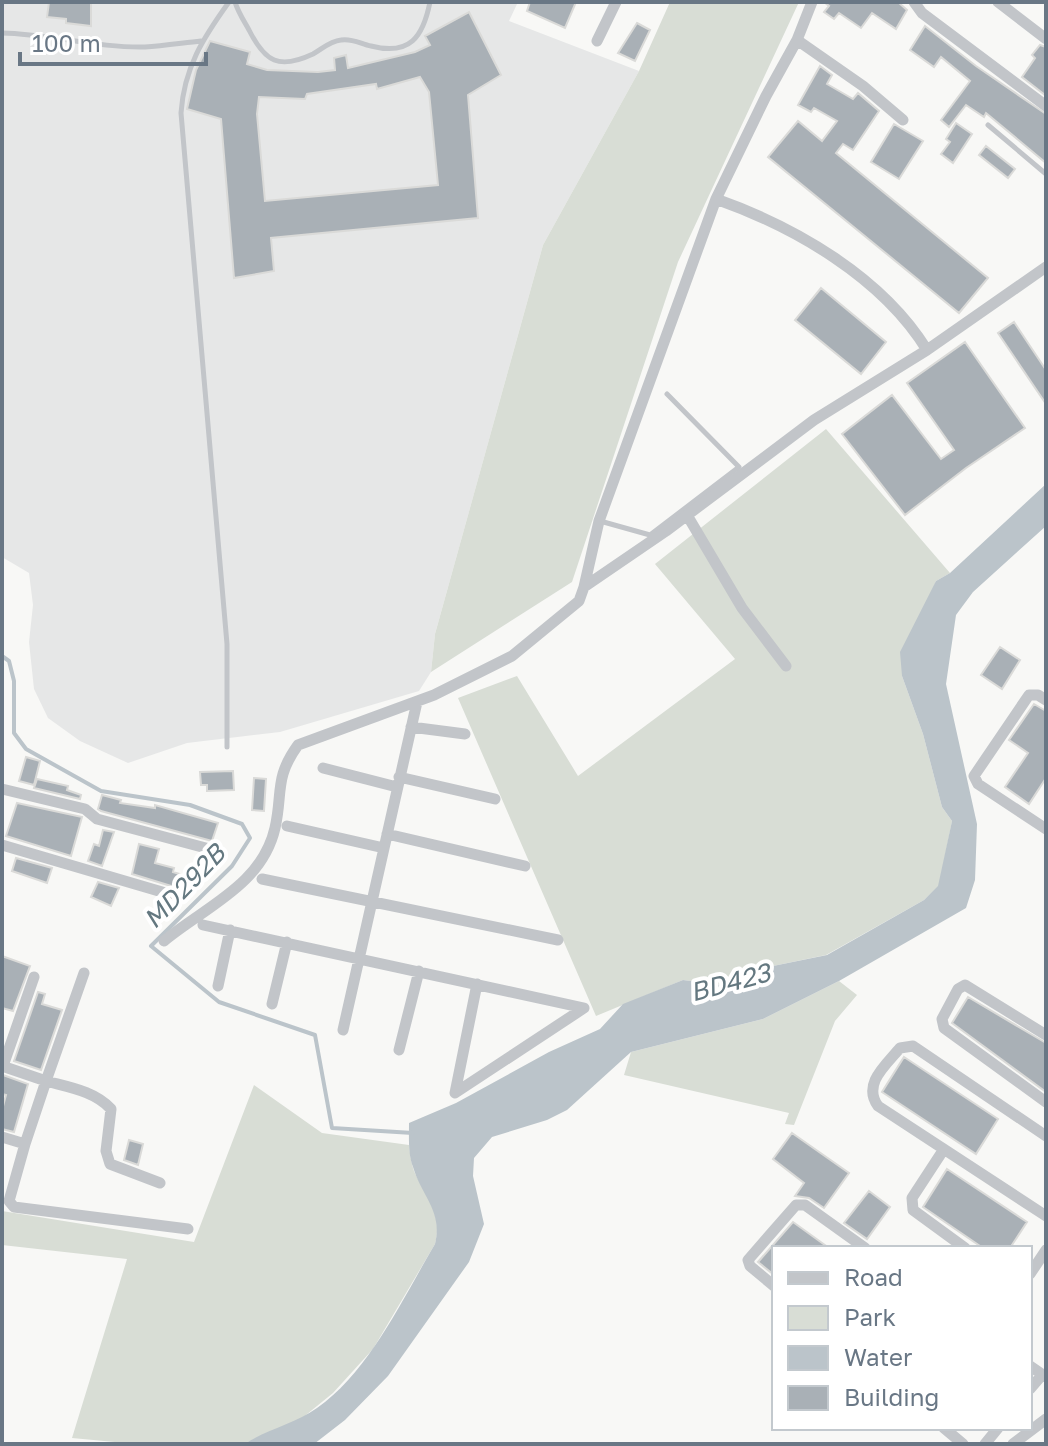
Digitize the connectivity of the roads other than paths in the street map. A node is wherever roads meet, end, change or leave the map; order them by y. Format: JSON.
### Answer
{"nodes":[{"id":1,"x":229,"y":2,"type":"edge"},
{"id":2,"x":235,"y":2,"type":"edge"},
{"id":3,"x":430,"y":2,"type":"edge"},
{"id":4,"x":616,"y":2,"type":"edge"},
{"id":5,"x":812,"y":2,"type":"edge"},
{"id":6,"x":914,"y":2,"type":"edge"},
{"id":7,"x":998,"y":2,"type":"edge"},
{"id":8,"x":2,"y":33,"type":"edge"},
{"id":9,"x":1046,"y":39,"type":"edge"},
{"id":10,"x":797,"y":40,"type":"junction"},
{"id":11,"x":201,"y":41,"type":"junction"},
{"id":12,"x":597,"y":41,"type":"dead end"},
{"id":13,"x":1046,"y":106,"type":"edge"},
{"id":14,"x":903,"y":120,"type":"dead end"},
{"id":15,"x":988,"y":125,"type":"dead end"},
{"id":16,"x":1046,"y":174,"type":"edge"},
{"id":17,"x":716,"y":199,"type":"junction"},
{"id":18,"x":1045,"y":269,"type":"edge"},
{"id":19,"x":927,"y":350,"type":"junction"},
{"id":20,"x":667,"y":394,"type":"dead end"},
{"id":21,"x":718,"y":487,"type":"junction"},
{"id":22,"x":687,"y":515,"type":"junction"},
{"id":23,"x":599,"y":521,"type":"junction"},
{"id":24,"x":584,"y":587,"type":"junction"},
{"id":25,"x":786,"y":666,"type":"dead end"},
{"id":26,"x":1046,"y":700,"type":"edge"},
{"id":27,"x":417,"y":702,"type":"junction"},
{"id":28,"x":411,"y":727,"type":"junction"},
{"id":29,"x":465,"y":734,"type":"dead end"},
{"id":30,"x":227,"y":747,"type":"dead end"},
{"id":31,"x":323,"y":768,"type":"dead end"},
{"id":32,"x":398,"y":782,"type":"junction"},
{"id":33,"x":2,"y":789,"type":"edge"},
{"id":34,"x":495,"y":799,"type":"dead end"},
{"id":35,"x":287,"y":826,"type":"dead end"},
{"id":36,"x":1046,"y":829,"type":"edge"},
{"id":37,"x":387,"y":834,"type":"junction"},
{"id":38,"x":2,"y":845,"type":"edge"},
{"id":39,"x":384,"y":848,"type":"junction"},
{"id":40,"x":217,"y":851,"type":"dead end"},
{"id":41,"x":525,"y":866,"type":"dead end"},
{"id":42,"x":262,"y":879,"type":"dead end"},
{"id":43,"x":169,"y":894,"type":"dead end"},
{"id":44,"x":373,"y":900,"type":"junction"},
{"id":45,"x":203,"y":925,"type":"dead end"},
{"id":46,"x":230,"y":930,"type":"junction"},
{"id":47,"x":558,"y":940,"type":"dead end"},
{"id":48,"x":164,"y":941,"type":"dead end"},
{"id":49,"x":287,"y":942,"type":"junction"},
{"id":50,"x":359,"y":957,"type":"junction"},
{"id":51,"x":419,"y":971,"type":"junction"},
{"id":52,"x":84,"y":973,"type":"dead end"},
{"id":53,"x":34,"y":977,"type":"dead end"},
{"id":54,"x":477,"y":984,"type":"junction"},
{"id":55,"x":218,"y":986,"type":"dead end"},
{"id":56,"x":272,"y":1004,"type":"dead end"},
{"id":57,"x":343,"y":1030,"type":"dead end"},
{"id":58,"x":1046,"y":1035,"type":"edge"},
{"id":59,"x":399,"y":1050,"type":"dead end"},
{"id":60,"x":2,"y":1066,"type":"edge"},
{"id":61,"x":46,"y":1081,"type":"junction"},
{"id":62,"x":1046,"y":1102,"type":"edge"},
{"id":63,"x":1046,"y":1136,"type":"edge"},
{"id":64,"x":2,"y":1137,"type":"edge"},
{"id":65,"x":25,"y":1144,"type":"junction"},
{"id":66,"x":944,"y":1149,"type":"junction"},
{"id":67,"x":160,"y":1183,"type":"dead end"},
{"id":68,"x":1046,"y":1216,"type":"edge"},
{"id":69,"x":188,"y":1229,"type":"dead end"},
{"id":70,"x":862,"y":1246,"type":"edge"},
{"id":71,"x":962,"y":1246,"type":"edge"},
{"id":72,"x":1046,"y":1250,"type":"edge"},
{"id":73,"x":1032,"y":1271,"type":"edge"},
{"id":74,"x":772,"y":1284,"type":"edge"},
{"id":75,"x":946,"y":1430,"type":"edge"},
{"id":76,"x":1031,"y":1430,"type":"edge"},
{"id":77,"x":963,"y":1444,"type":"edge"},
{"id":78,"x":1013,"y":1444,"type":"edge"}],
"edges":[{"from":1,"to":11,"type":"lane"},
{"from":2,"to":3,"type":"lane"},
{"from":4,"to":12,"type":"street"},
{"from":5,"to":10,"type":"street"},
{"from":6,"to":13,"type":"street"},
{"from":7,"to":9,"type":"street"},
{"from":8,"to":11,"type":"lane"},
{"from":10,"to":14,"type":"street"},
{"from":10,"to":17,"type":"street"},
{"from":11,"to":30,"type":"lane"},
{"from":15,"to":16,"type":"lane"},
{"from":17,"to":19,"type":"street"},
{"from":17,"to":23,"type":"street"},
{"from":18,"to":19,"type":"street"},
{"from":19,"to":21,"type":"street"},
{"from":20,"to":21,"type":"lane"},
{"from":21,"to":22,"type":"street"},
{"from":21,"to":23,"type":"lane"},
{"from":22,"to":24,"type":"street"},
{"from":22,"to":25,"type":"street"},
{"from":23,"to":24,"type":"street"},
{"from":24,"to":27,"type":"street"},
{"from":26,"to":36,"type":"street"},
{"from":27,"to":28,"type":"street"},
{"from":27,"to":48,"type":"street"},
{"from":28,"to":29,"type":"street"},
{"from":28,"to":32,"type":"street"},
{"from":31,"to":32,"type":"street"},
{"from":32,"to":34,"type":"street"},
{"from":32,"to":37,"type":"street"},
{"from":33,"to":40,"type":"street"},
{"from":35,"to":39,"type":"street"},
{"from":37,"to":39,"type":"street"},
{"from":37,"to":41,"type":"street"},
{"from":38,"to":43,"type":"street"},
{"from":39,"to":44,"type":"street"},
{"from":42,"to":44,"type":"street"},
{"from":44,"to":47,"type":"street"},
{"from":44,"to":50,"type":"street"},
{"from":45,"to":46,"type":"street"},
{"from":46,"to":49,"type":"street"},
{"from":46,"to":55,"type":"street"},
{"from":49,"to":50,"type":"street"},
{"from":49,"to":56,"type":"street"},
{"from":50,"to":51,"type":"street"},
{"from":50,"to":57,"type":"street"},
{"from":51,"to":54,"type":"street"},
{"from":51,"to":59,"type":"street"},
{"from":52,"to":61,"type":"street"},
{"from":53,"to":60,"type":"street"},
{"from":54,"to":54,"type":"street"},
{"from":58,"to":62,"type":"street"},
{"from":60,"to":61,"type":"street"},
{"from":61,"to":65,"type":"street"},
{"from":61,"to":67,"type":"street"},
{"from":63,"to":66,"type":"street"},
{"from":64,"to":65,"type":"street"},
{"from":65,"to":69,"type":"street"},
{"from":66,"to":68,"type":"street"},
{"from":66,"to":71,"type":"street"},
{"from":70,"to":74,"type":"street"},
{"from":72,"to":73,"type":"street"},
{"from":75,"to":77,"type":"street"},
{"from":76,"to":78,"type":"street"}]}
